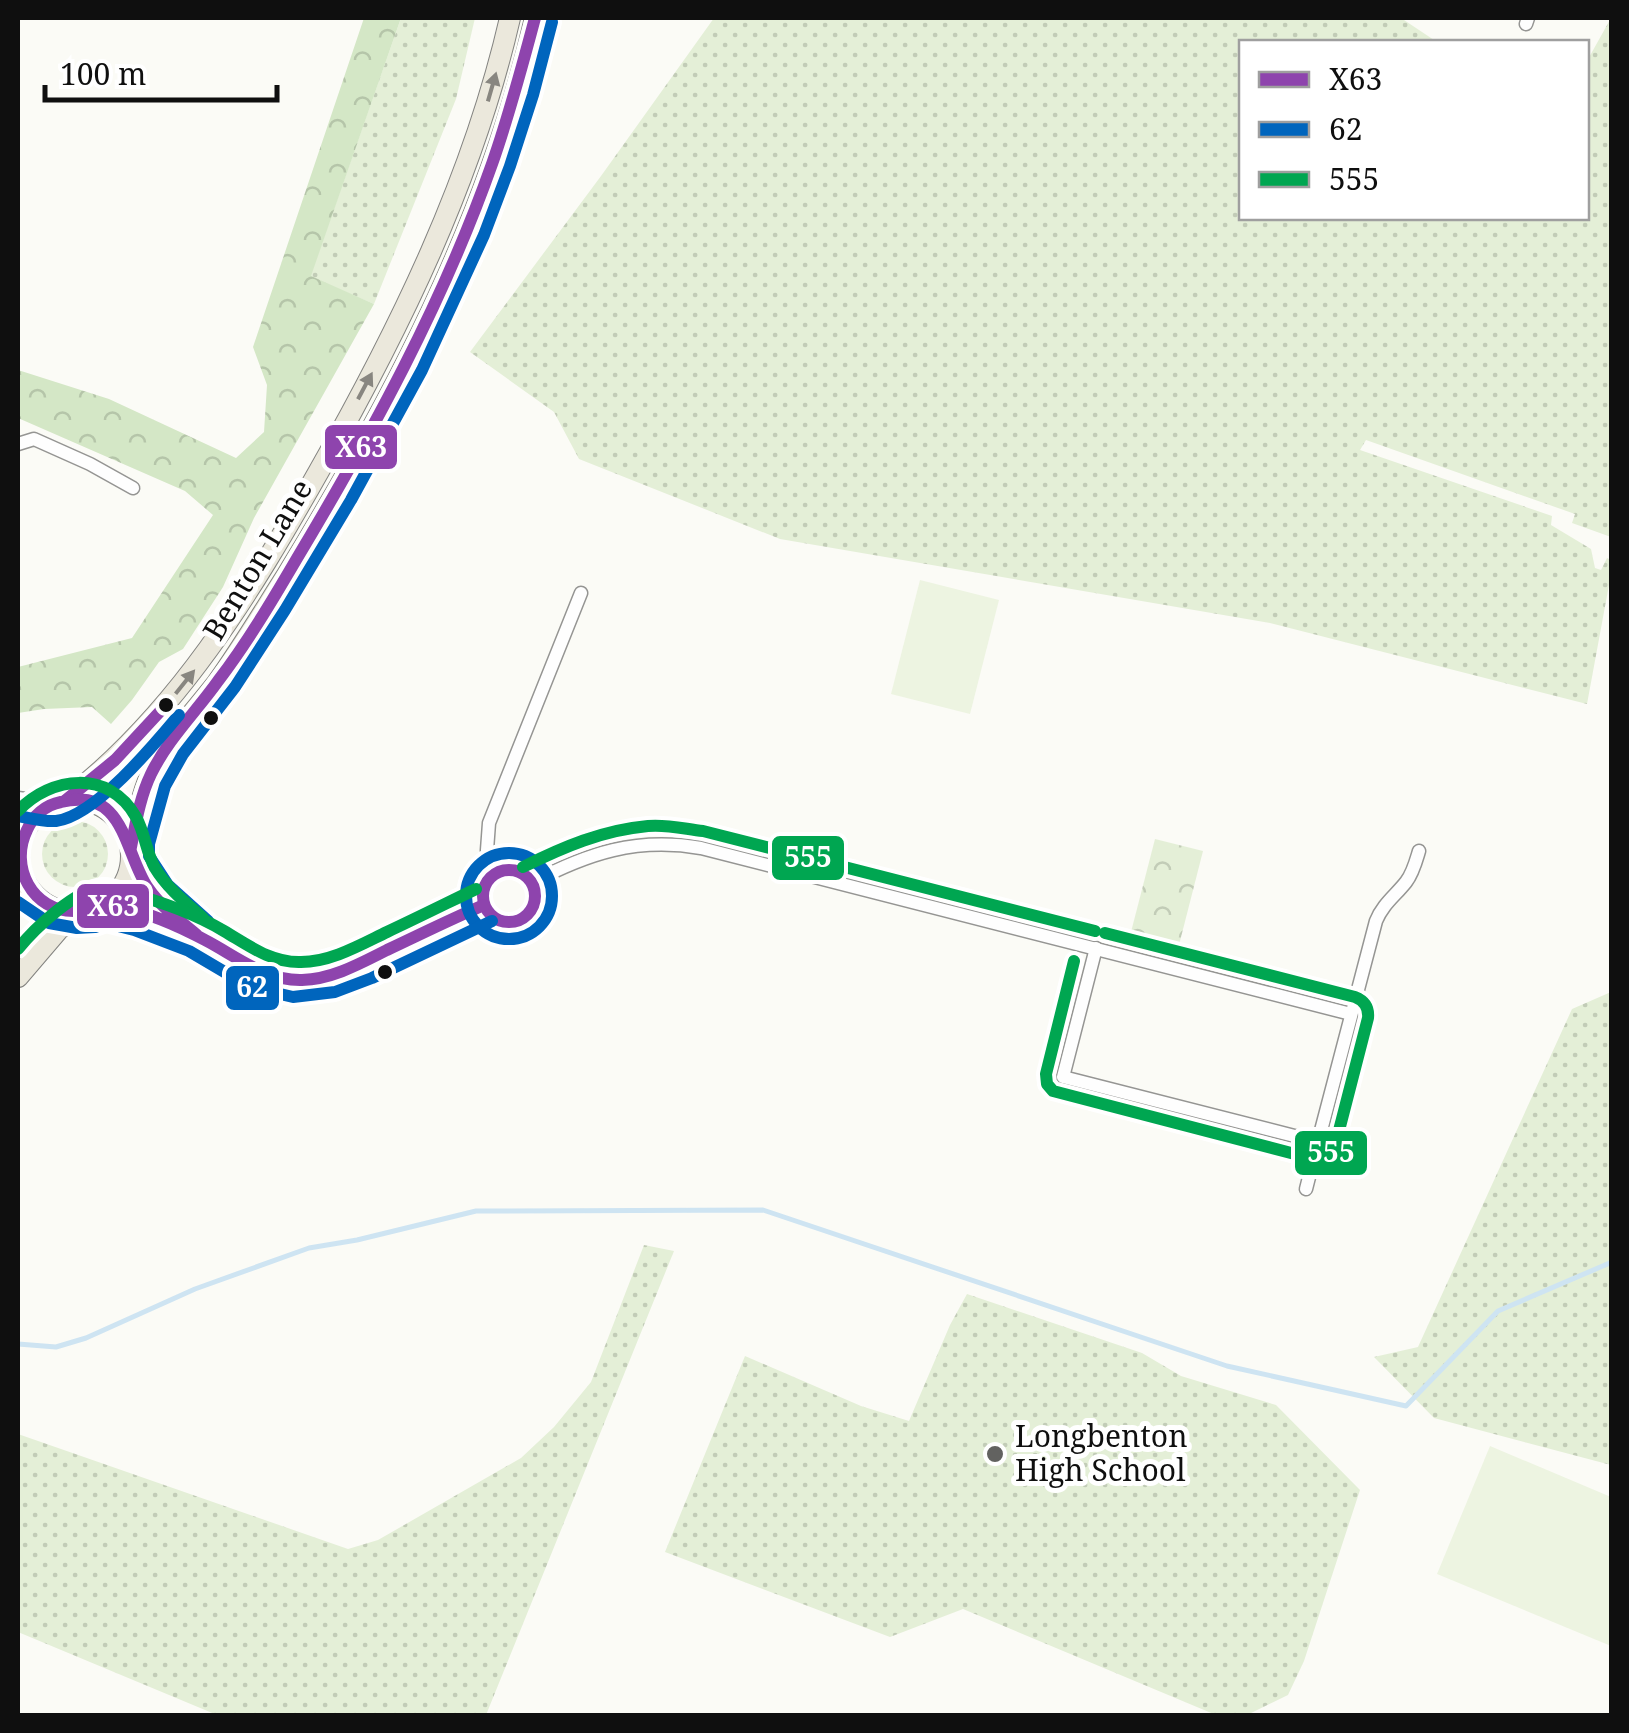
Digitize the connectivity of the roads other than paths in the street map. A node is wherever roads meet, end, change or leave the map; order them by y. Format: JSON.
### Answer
{"nodes":[{"id":1,"x":510,"y":18,"type":"edge"},
{"id":2,"x":535,"y":18,"type":"edge"},
{"id":3,"x":18,"y":444,"type":"edge"},
{"id":4,"x":133,"y":488,"type":"dead end"},
{"id":5,"x":582,"y":594,"type":"dead end"},
{"id":6,"x":18,"y":798,"type":"edge"},
{"id":7,"x":61,"y":801,"type":"junction"},
{"id":8,"x":1418,"y":851,"type":"dead end"},
{"id":9,"x":131,"y":853,"type":"junction"},
{"id":10,"x":18,"y":867,"type":"edge"},
{"id":11,"x":495,"y":874,"type":"junction"},
{"id":12,"x":531,"y":883,"type":"junction"},
{"id":13,"x":484,"y":905,"type":"junction"},
{"id":14,"x":98,"y":907,"type":"junction"},
{"id":15,"x":198,"y":935,"type":"junction"},
{"id":16,"x":1096,"y":948,"type":"junction"},
{"id":17,"x":18,"y":976,"type":"edge"},
{"id":18,"x":1351,"y":1014,"type":"junction"},
{"id":19,"x":1318,"y":1142,"type":"junction"},
{"id":20,"x":1306,"y":1188,"type":"dead end"}],
"edges":[{"from":7,"to":1,"type":"main road","name":"Benton Lane","one_way":true},
{"from":2,"to":9,"type":"main road","name":"Benton Lane"},
{"from":3,"to":4,"type":"street"},
{"from":5,"to":11,"type":"street"},
{"from":6,"to":7,"type":"street"},
{"from":7,"to":9,"type":"main road"},
{"from":7,"to":10,"type":"main road"},
{"from":8,"to":18,"type":"street"},
{"from":9,"to":14,"type":"main road"},
{"from":9,"to":15,"type":"street"},
{"from":10,"to":14,"type":"main road"},
{"from":11,"to":12,"type":"street"},
{"from":11,"to":13,"type":"street"},
{"from":12,"to":13,"type":"street"},
{"from":12,"to":16,"type":"street"},
{"from":13,"to":15,"type":"street"},
{"from":14,"to":15,"type":"street"},
{"from":14,"to":17,"type":"main road"},
{"from":16,"to":18,"type":"street"},
{"from":16,"to":19,"type":"street"},
{"from":18,"to":19,"type":"street"},
{"from":19,"to":20,"type":"street"}]}
